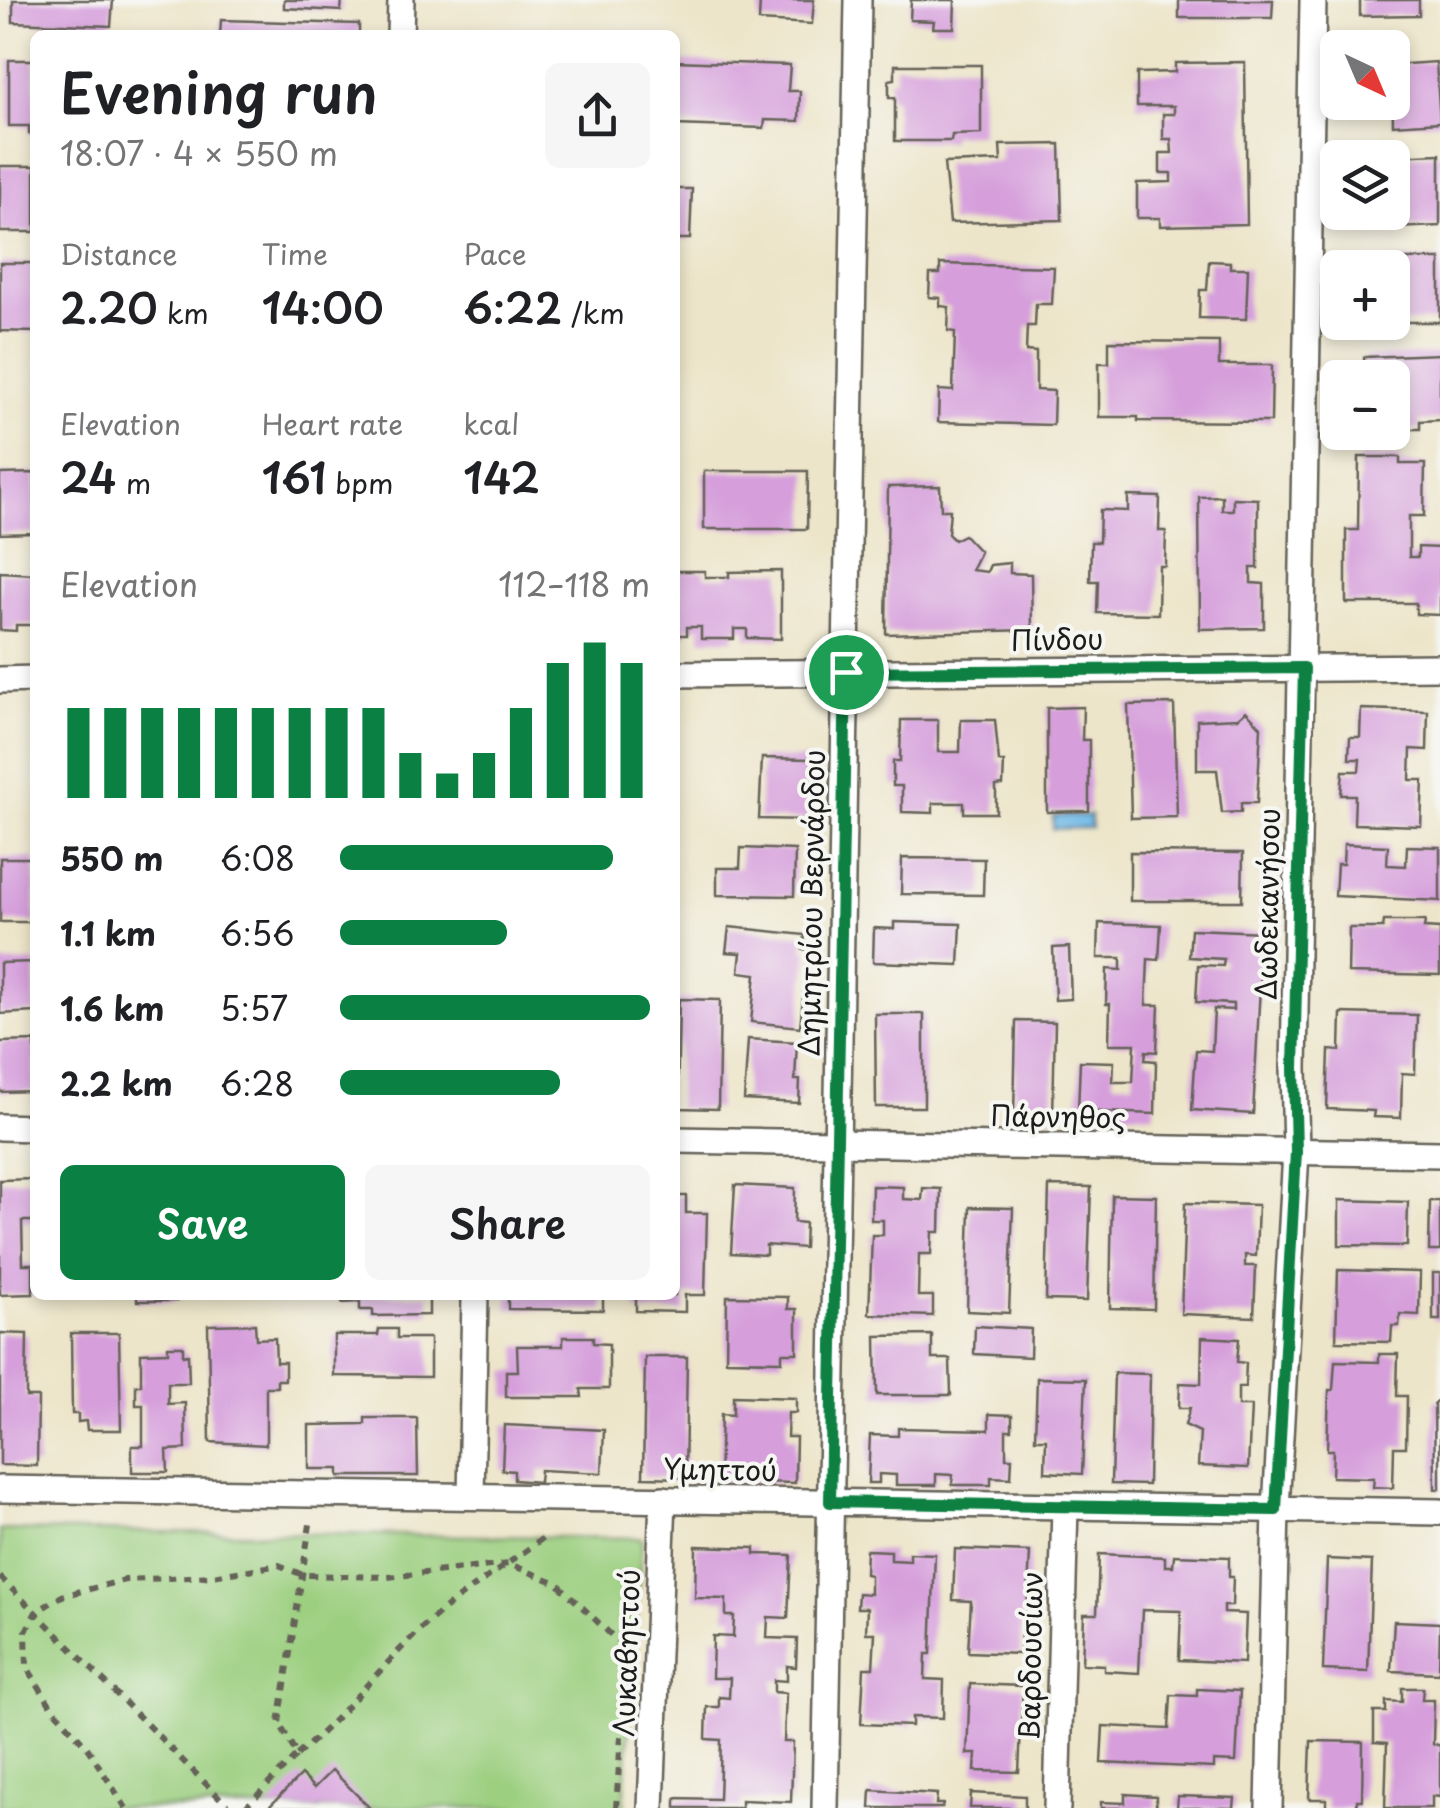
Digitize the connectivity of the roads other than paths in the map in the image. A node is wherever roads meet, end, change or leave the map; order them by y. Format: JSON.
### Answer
{"nodes":[{"id":1,"x":401,"y":0,"type":"edge"},
{"id":2,"x":858,"y":0,"type":"edge"},
{"id":3,"x":1313,"y":0,"type":"edge"},
{"id":4,"x":400,"y":30,"type":"edge"},
{"id":5,"x":1440,"y":667,"type":"edge"},
{"id":6,"x":1304,"y":668,"type":"junction"},
{"id":7,"x":846,"y":672,"type":"junction"},
{"id":8,"x":680,"y":674,"type":"edge"},
{"id":9,"x":0,"y":680,"type":"edge"},
{"id":10,"x":30,"y":680,"type":"edge"},
{"id":11,"x":0,"y":1127,"type":"edge"},
{"id":12,"x":30,"y":1128,"type":"edge"},
{"id":13,"x":680,"y":1140,"type":"edge"},
{"id":14,"x":837,"y":1142,"type":"junction"},
{"id":15,"x":1296,"y":1152,"type":"junction"},
{"id":16,"x":1440,"y":1154,"type":"edge"},
{"id":17,"x":475,"y":1300,"type":"edge"},
{"id":18,"x":0,"y":1488,"type":"edge"},
{"id":19,"x":471,"y":1496,"type":"junction"},
{"id":20,"x":664,"y":1500,"type":"junction"},
{"id":21,"x":830,"y":1502,"type":"junction"},
{"id":22,"x":1064,"y":1506,"type":"junction"},
{"id":23,"x":1276,"y":1510,"type":"junction"},
{"id":24,"x":1440,"y":1512,"type":"edge"},
{"id":25,"x":652,"y":1808,"type":"edge"},
{"id":26,"x":825,"y":1808,"type":"edge"},
{"id":27,"x":1057,"y":1808,"type":"edge"},
{"id":28,"x":1269,"y":1808,"type":"edge"}],
"edges":[{"from":1,"to":4,"type":"street"},
{"from":2,"to":7,"type":"street","name":"Δημητρίου Βερνάρδου"},
{"from":3,"to":6,"type":"street","name":"Δωδεκανήσου"},
{"from":5,"to":6,"type":"street","name":"Πίνδου"},
{"from":6,"to":7,"type":"street","name":"Πίνδου"},
{"from":6,"to":15,"type":"street","name":"Δωδεκανήσου"},
{"from":7,"to":8,"type":"street","name":"Πίνδου"},
{"from":7,"to":14,"type":"street","name":"Δημητρίου Βερνάρδου"},
{"from":9,"to":10,"type":"street"},
{"from":11,"to":12,"type":"street"},
{"from":13,"to":14,"type":"street","name":"Πάρνηθος"},
{"from":14,"to":15,"type":"street","name":"Πάρνηθος"},
{"from":14,"to":21,"type":"street","name":"Δημητρίου Βερνάρδου"},
{"from":15,"to":16,"type":"street","name":"Πάρνηθος"},
{"from":15,"to":23,"type":"street","name":"Δωδεκανήσου"},
{"from":17,"to":19,"type":"street"},
{"from":18,"to":19,"type":"street","name":"Υμηττού"},
{"from":19,"to":20,"type":"street","name":"Υμηττού"},
{"from":20,"to":21,"type":"street","name":"Υμηττού"},
{"from":20,"to":25,"type":"street","name":"Λυκαβηττού"},
{"from":21,"to":22,"type":"street","name":"Υμηττού"},
{"from":21,"to":26,"type":"street","name":"Δημητρίου Βερνάρδου"},
{"from":22,"to":23,"type":"street","name":"Υμηττού"},
{"from":22,"to":27,"type":"street","name":"Βαρδουσίων"},
{"from":23,"to":24,"type":"street","name":"Υμηττού"},
{"from":23,"to":28,"type":"street","name":"Δωδεκανήσου"}]}
